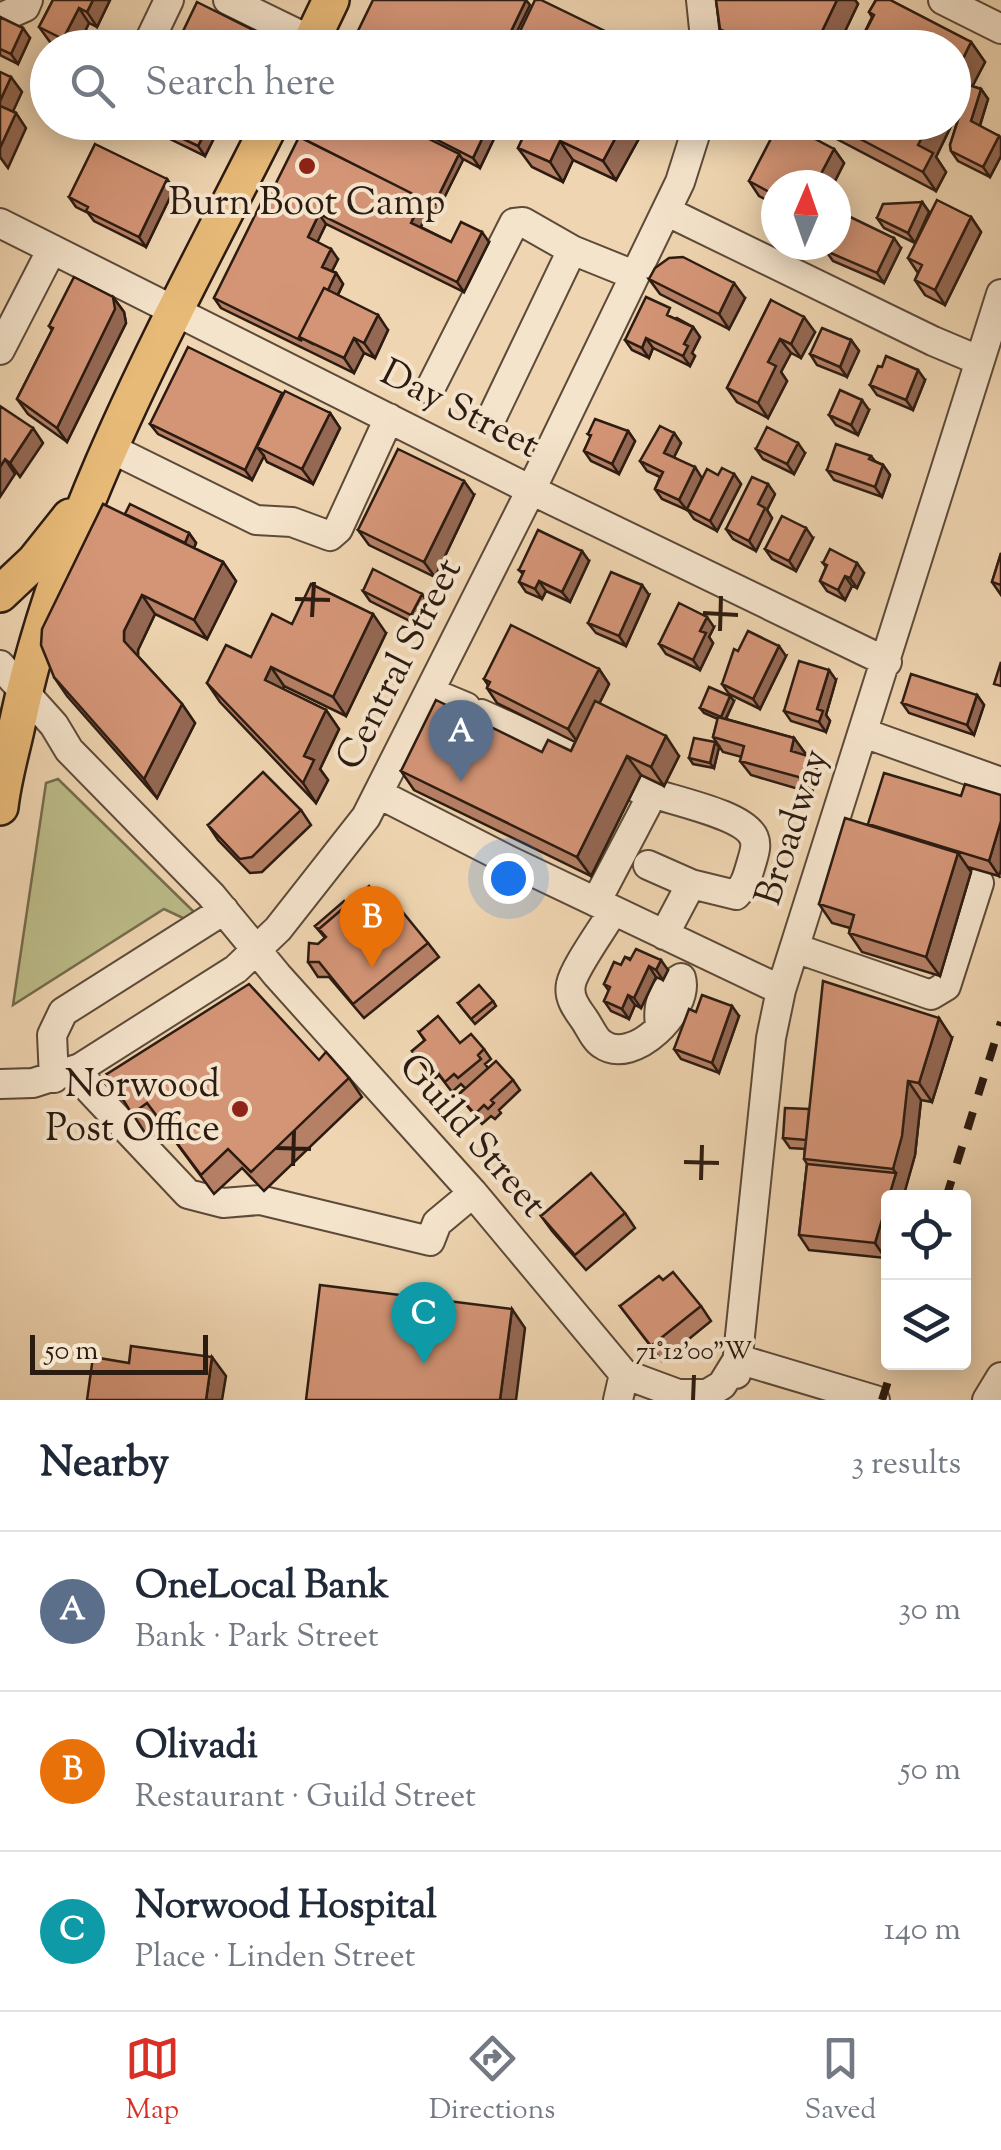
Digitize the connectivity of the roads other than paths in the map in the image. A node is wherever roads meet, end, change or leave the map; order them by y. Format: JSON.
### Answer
{"nodes":[{"id":1,"x":28,"y":0,"type":"edge"},
{"id":2,"x":169,"y":0,"type":"edge"},
{"id":3,"x":228,"y":0,"type":"edge"},
{"id":4,"x":332,"y":0,"type":"edge"},
{"id":5,"x":701,"y":0,"type":"edge"},
{"id":6,"x":944,"y":0,"type":"edge"},
{"id":7,"x":0,"y":18,"type":"edge"},
{"id":8,"x":1001,"y":29,"type":"edge"},
{"id":9,"x":155,"y":30,"type":"edge"},
{"id":10,"x":284,"y":30,"type":"edge"},
{"id":11,"x":317,"y":30,"type":"edge"},
{"id":12,"x":704,"y":30,"type":"edge"},
{"id":13,"x":261,"y":140,"type":"edge"},
{"id":14,"x":695,"y":140,"type":"edge"},
{"id":15,"x":666,"y":211,"type":"junction"},
{"id":16,"x":0,"y":223,"type":"edge"},
{"id":17,"x":52,"y":249,"type":"junction"},
{"id":18,"x":572,"y":250,"type":"junction"},
{"id":19,"x":634,"y":275,"type":"junction"},
{"id":20,"x":1001,"y":294,"type":"edge"},
{"id":21,"x":176,"y":310,"type":"junction"},
{"id":22,"x":0,"y":350,"type":"edge"},
{"id":23,"x":978,"y":360,"type":"junction"},
{"id":24,"x":430,"y":388,"type":"dead end"},
{"id":25,"x":389,"y":418,"type":"junction"},
{"id":26,"x":491,"y":419,"type":"dead end"},
{"id":27,"x":103,"y":463,"type":"junction"},
{"id":28,"x":531,"y":490,"type":"junction"},
{"id":29,"x":0,"y":594,"type":"edge"},
{"id":30,"x":887,"y":662,"type":"junction"},
{"id":31,"x":0,"y":664,"type":"edge"},
{"id":32,"x":24,"y":691,"type":"junction"},
{"id":33,"x":430,"y":692,"type":"junction"},
{"id":34,"x":864,"y":733,"type":"junction"},
{"id":35,"x":68,"y":750,"type":"junction"},
{"id":36,"x":4,"y":758,"type":"edge"},
{"id":37,"x":588,"y":763,"type":"edge"},
{"id":38,"x":1001,"y":782,"type":"edge"},
{"id":39,"x":379,"y":794,"type":"junction"},
{"id":40,"x":648,"y":865,"type":"dead end"},
{"id":41,"x":979,"y":882,"type":"dead end"},
{"id":42,"x":690,"y":884,"type":"junction"},
{"id":43,"x":605,"y":906,"type":"junction"},
{"id":44,"x":224,"y":910,"type":"junction"},
{"id":45,"x":664,"y":935,"type":"junction"},
{"id":46,"x":795,"y":948,"type":"junction"},
{"id":47,"x":694,"y":949,"type":"junction"},
{"id":48,"x":258,"y":951,"type":"junction"},
{"id":49,"x":781,"y":990,"type":"junction"},
{"id":50,"x":80,"y":1068,"type":"junction"},
{"id":51,"x":54,"y":1078,"type":"junction"},
{"id":52,"x":0,"y":1084,"type":"edge"},
{"id":53,"x":473,"y":1193,"type":"junction"},
{"id":54,"x":738,"y":1360,"type":"junction"},
{"id":55,"x":1001,"y":1376,"type":"edge"},
{"id":56,"x":621,"y":1387,"type":"edge"},
{"id":57,"x":638,"y":1400,"type":"edge"},
{"id":58,"x":733,"y":1400,"type":"edge"},
{"id":59,"x":875,"y":1400,"type":"edge"},
{"id":60,"x":986,"y":1400,"type":"edge"}],
"edges":[{"from":1,"to":7,"type":"street"},
{"from":2,"to":9,"type":"street"},
{"from":3,"to":10,"type":"street"},
{"from":4,"to":11,"type":"main road"},
{"from":5,"to":12,"type":"street"},
{"from":6,"to":8,"type":"street"},
{"from":13,"to":21,"type":"main road"},
{"from":14,"to":15,"type":"street","name":"Central Street"},
{"from":15,"to":19,"type":"street","name":"Central Street"},
{"from":15,"to":23,"type":"street"},
{"from":16,"to":17,"type":"street","name":"Day Street"},
{"from":17,"to":21,"type":"street","name":"Day Street"},
{"from":17,"to":22,"type":"street"},
{"from":18,"to":19,"type":"street"},
{"from":18,"to":24,"type":"street"},
{"from":18,"to":26,"type":"street"},
{"from":19,"to":28,"type":"street","name":"Central Street"},
{"from":20,"to":23,"type":"street","name":"Broadway"},
{"from":21,"to":25,"type":"street","name":"Day Street"},
{"from":21,"to":27,"type":"main road"},
{"from":23,"to":30,"type":"street","name":"Broadway"},
{"from":25,"to":27,"type":"street"},
{"from":25,"to":28,"type":"street","name":"Day Street"},
{"from":27,"to":29,"type":"main road"},
{"from":27,"to":32,"type":"main road"},
{"from":28,"to":30,"type":"street","name":"Day Street"},
{"from":28,"to":33,"type":"street","name":"Central Street"},
{"from":30,"to":34,"type":"street","name":"Broadway"},
{"from":31,"to":32,"type":"street","name":"Guild Street"},
{"from":32,"to":35,"type":"street","name":"Guild Street"},
{"from":32,"to":36,"type":"main road"},
{"from":33,"to":37,"type":"street"},
{"from":33,"to":39,"type":"street","name":"Central Street"},
{"from":34,"to":38,"type":"street"},
{"from":34,"to":46,"type":"street","name":"Broadway"},
{"from":35,"to":36,"type":"street","name":"Guild Street"},
{"from":35,"to":44,"type":"street","name":"Guild Street"},
{"from":39,"to":43,"type":"street"},
{"from":39,"to":48,"type":"street","name":"Central Street"},
{"from":40,"to":42,"type":"street"},
{"from":41,"to":46,"type":"street"},
{"from":42,"to":43,"type":"street"},
{"from":42,"to":45,"type":"street"},
{"from":43,"to":45,"type":"street"},
{"from":43,"to":47,"type":"street"},
{"from":44,"to":48,"type":"street","name":"Guild Street"},
{"from":44,"to":51,"type":"street"},
{"from":45,"to":47,"type":"street"},
{"from":46,"to":49,"type":"street","name":"Broadway"},
{"from":47,"to":49,"type":"street"},
{"from":48,"to":50,"type":"street","name":"Central Street"},
{"from":48,"to":53,"type":"street","name":"Guild Street"},
{"from":49,"to":54,"type":"street","name":"Broadway"},
{"from":50,"to":51,"type":"street","name":"Central Street"},
{"from":50,"to":53,"type":"street"},
{"from":51,"to":52,"type":"street","name":"Central Street"},
{"from":53,"to":56,"type":"street","name":"Guild Street"},
{"from":54,"to":56,"type":"street","name":"Guild Street"},
{"from":54,"to":58,"type":"street","name":"Broadway"},
{"from":54,"to":59,"type":"street"},
{"from":55,"to":60,"type":"street"},
{"from":56,"to":57,"type":"street"}]}
